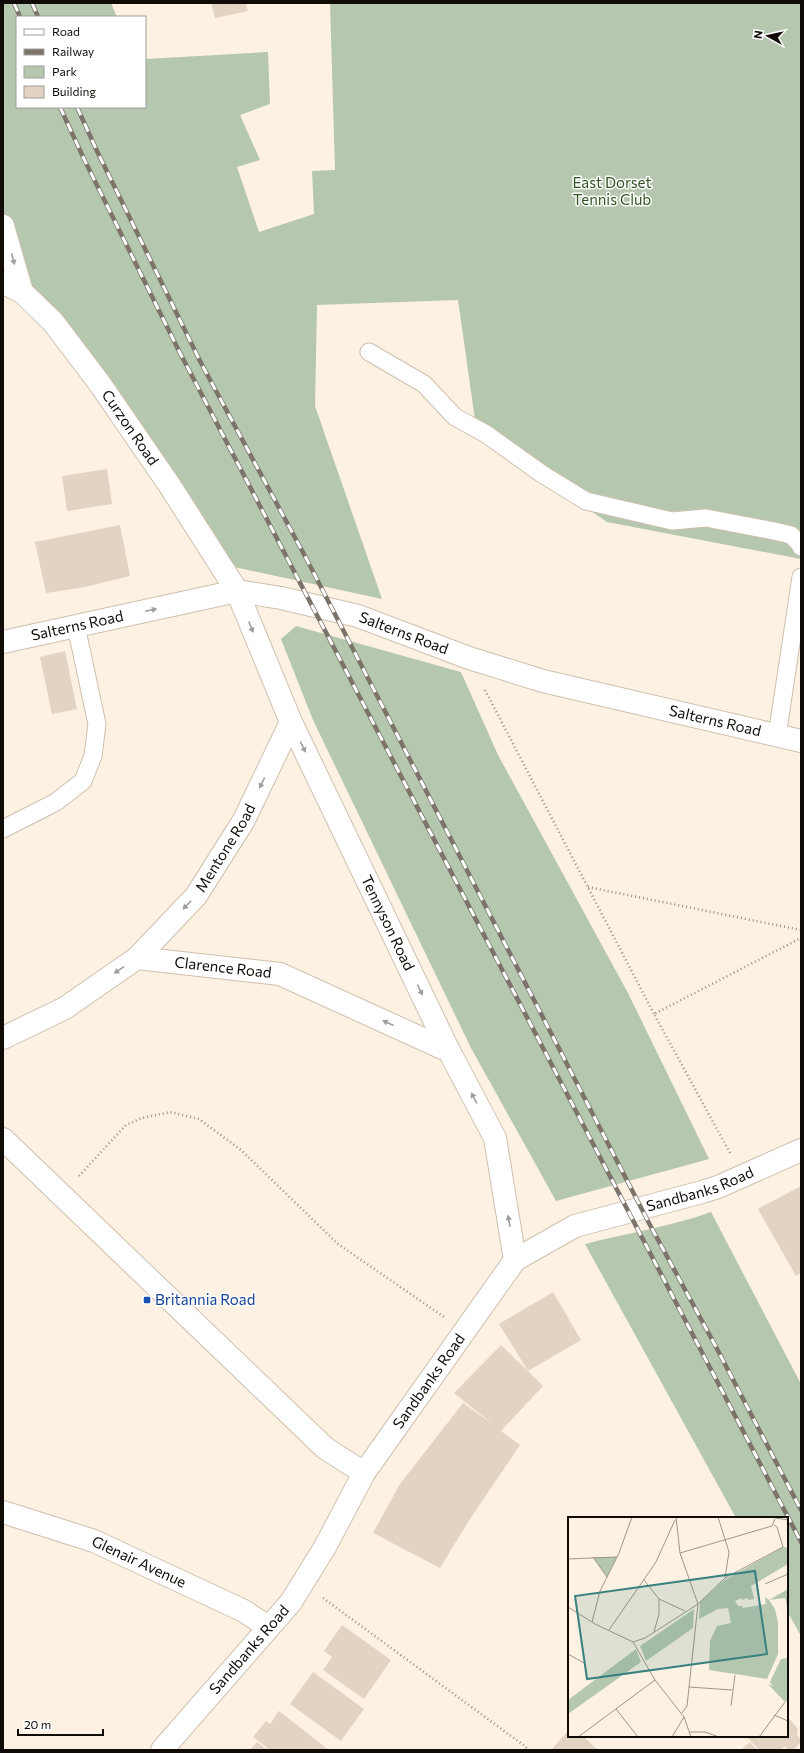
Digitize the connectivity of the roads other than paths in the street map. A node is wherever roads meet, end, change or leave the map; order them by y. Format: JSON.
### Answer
{"nodes":[{"id":1,"x":3,"y":226,"type":"edge"},
{"id":2,"x":12,"y":288,"type":"edge"},
{"id":3,"x":368,"y":352,"type":"dead end"},
{"id":4,"x":801,"y":547,"type":"edge"},
{"id":5,"x":801,"y":577,"type":"edge"},
{"id":6,"x":237,"y":591,"type":"junction"},
{"id":7,"x":76,"y":626,"type":"junction"},
{"id":8,"x":3,"y":642,"type":"edge"},
{"id":9,"x":291,"y":722,"type":"junction"},
{"id":10,"x":777,"y":736,"type":"junction"},
{"id":11,"x":801,"y":741,"type":"edge"},
{"id":12,"x":3,"y":829,"type":"edge"},
{"id":13,"x":137,"y":958,"type":"junction"},
{"id":14,"x":3,"y":1038,"type":"edge"},
{"id":15,"x":449,"y":1050,"type":"junction"},
{"id":16,"x":3,"y":1139,"type":"edge"},
{"id":17,"x":801,"y":1150,"type":"edge"},
{"id":18,"x":515,"y":1260,"type":"junction"},
{"id":19,"x":364,"y":1473,"type":"junction"},
{"id":20,"x":3,"y":1512,"type":"edge"},
{"id":21,"x":268,"y":1627,"type":"junction"},
{"id":22,"x":162,"y":1750,"type":"edge"}],
"edges":[{"from":1,"to":2,"type":"street","one_way":true},
{"from":2,"to":6,"type":"street","name":"Curzon Road"},
{"from":3,"to":4,"type":"lane"},
{"from":5,"to":10,"type":"lane"},
{"from":7,"to":6,"type":"street","name":"Salterns Road","one_way":true},
{"from":6,"to":9,"type":"street","name":"Tennyson Road","one_way":true},
{"from":6,"to":10,"type":"street","name":"Salterns Road"},
{"from":7,"to":8,"type":"street","name":"Salterns Road"},
{"from":7,"to":12,"type":"lane"},
{"from":9,"to":13,"type":"street","name":"Mentone Road","one_way":true},
{"from":9,"to":15,"type":"street","name":"Tennyson Road","one_way":true},
{"from":10,"to":11,"type":"street","name":"Salterns Road"},
{"from":13,"to":14,"type":"street","one_way":true},
{"from":15,"to":13,"type":"street","name":"Clarence Road","one_way":true},
{"from":18,"to":15,"type":"street","name":"Tennyson Road","one_way":true},
{"from":16,"to":19,"type":"street"},
{"from":17,"to":18,"type":"street","name":"Sandbanks Road"},
{"from":18,"to":19,"type":"street","name":"Sandbanks Road"},
{"from":19,"to":21,"type":"street","name":"Sandbanks Road"},
{"from":20,"to":21,"type":"street","name":"Glenair Avenue"},
{"from":21,"to":22,"type":"street","name":"Sandbanks Road"}]}
